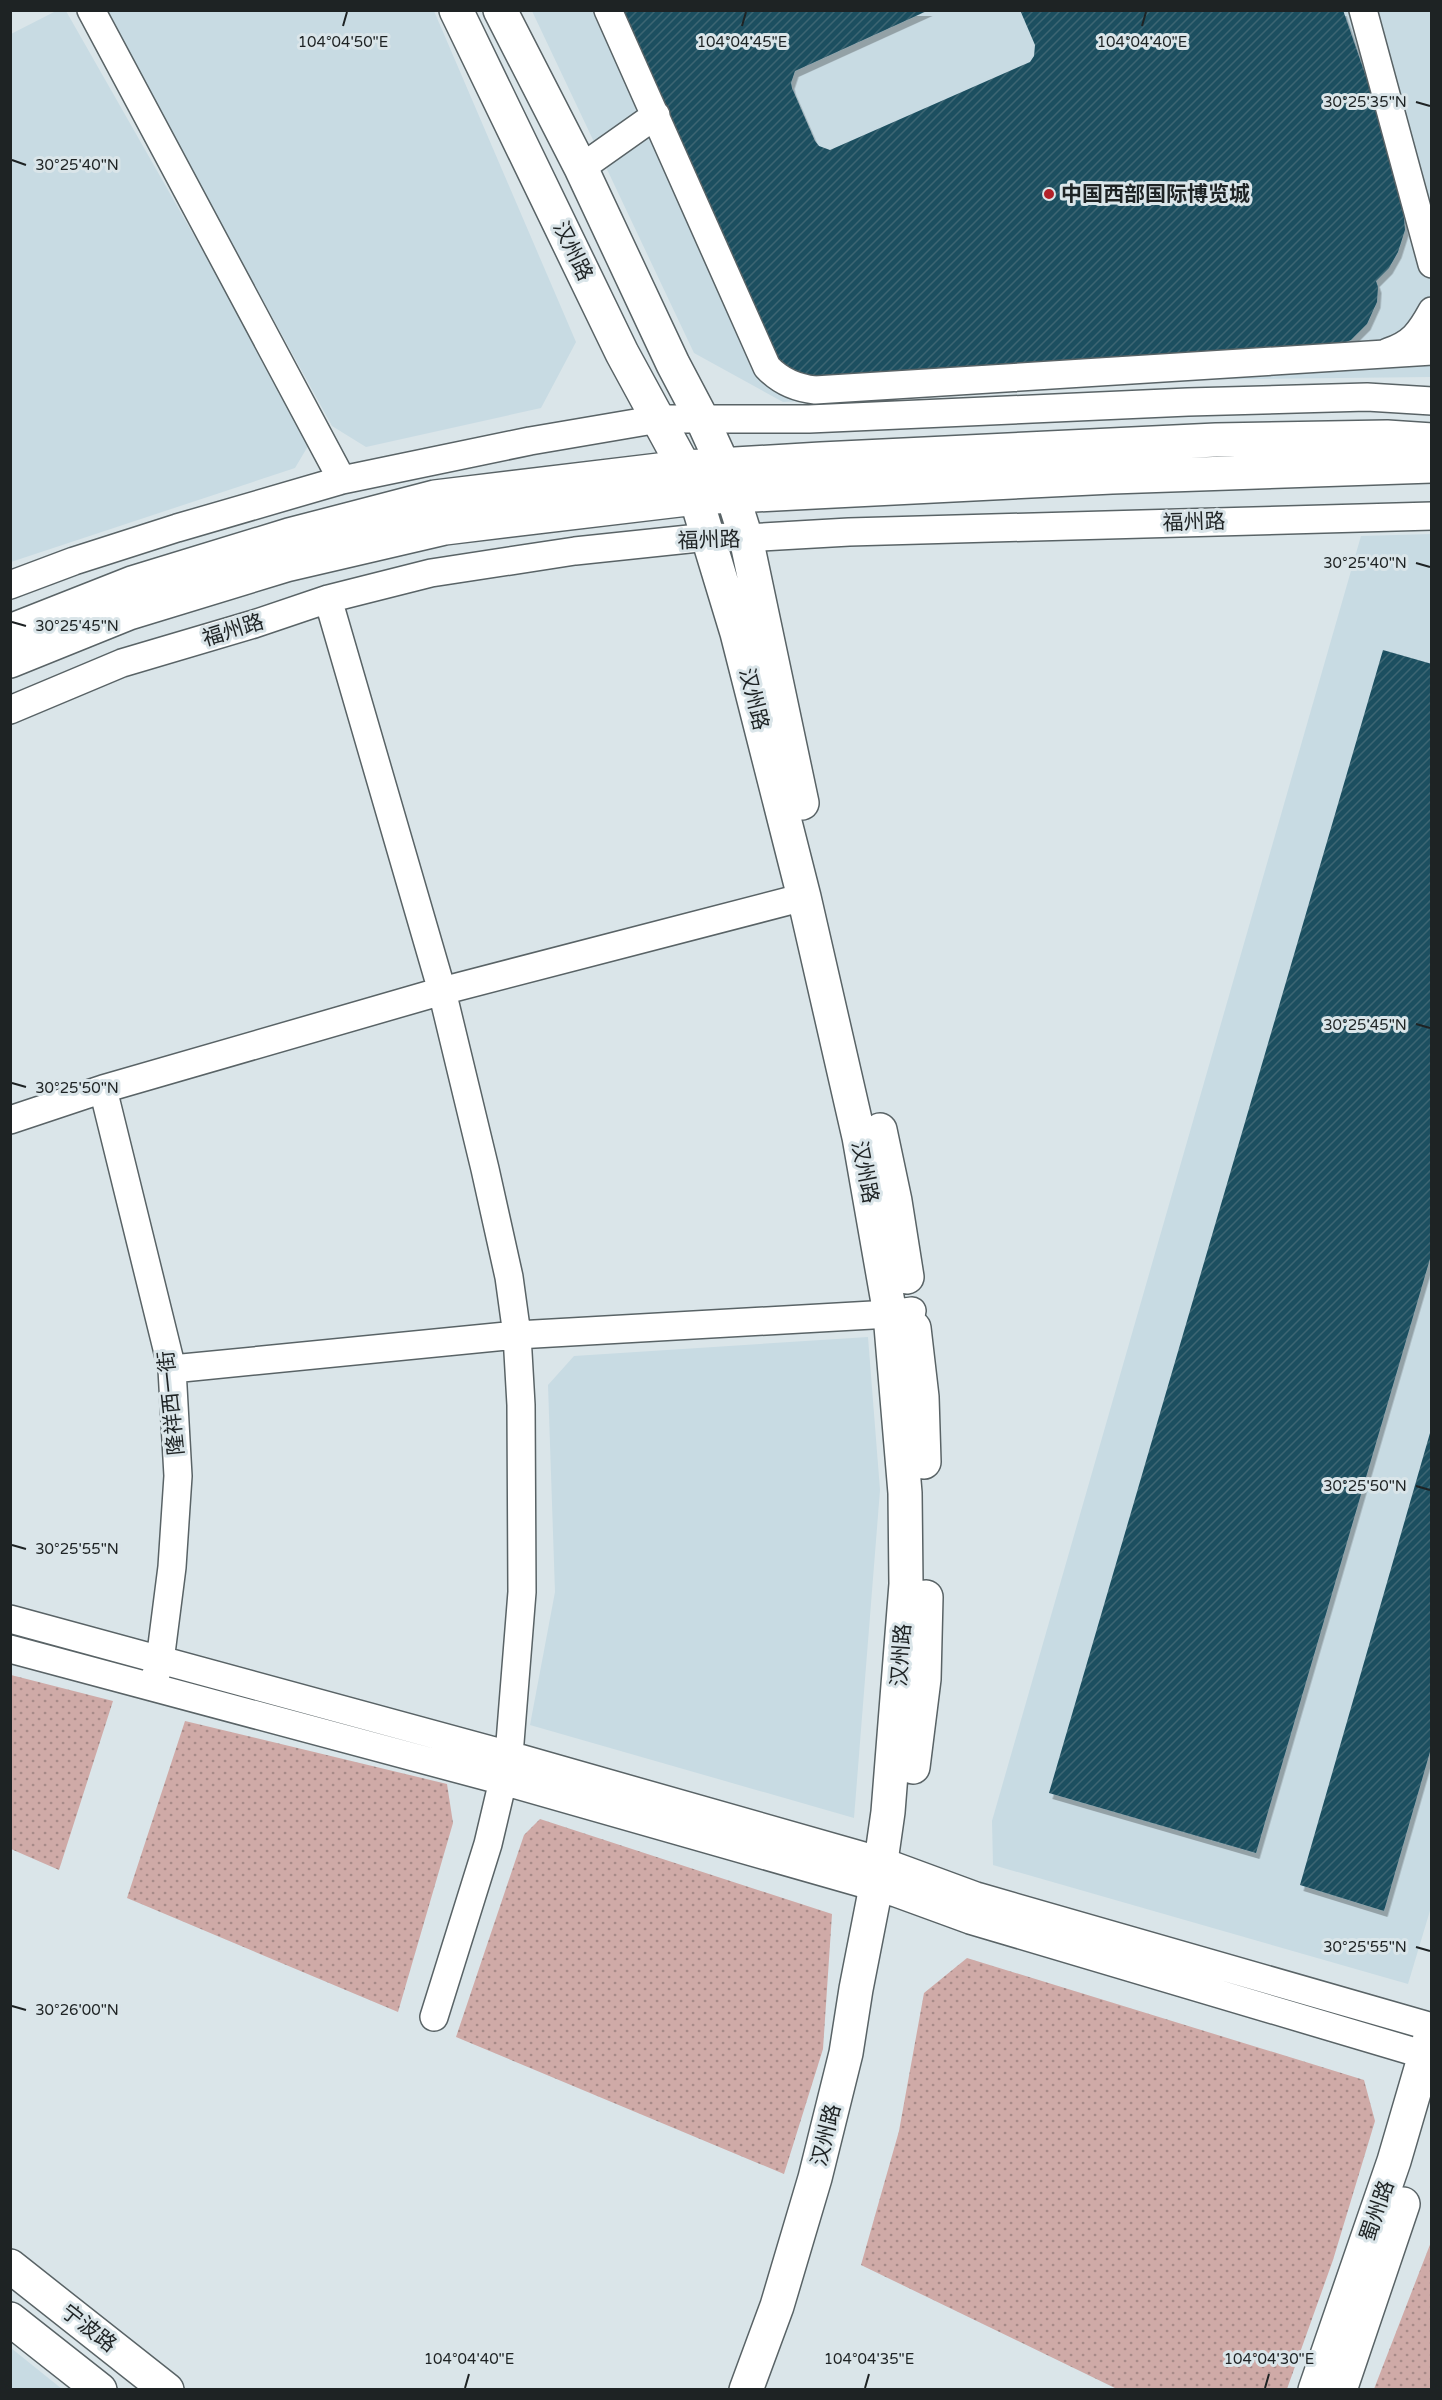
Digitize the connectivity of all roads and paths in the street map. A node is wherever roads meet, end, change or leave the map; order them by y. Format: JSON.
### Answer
{"nodes":[{"id":1,"x":91,"y":10,"type":"edge"},
{"id":2,"x":456,"y":10,"type":"edge"},
{"id":3,"x":500,"y":10,"type":"edge"},
{"id":4,"x":608,"y":10,"type":"edge"},
{"id":5,"x":1363,"y":10,"type":"edge"},
{"id":6,"x":656,"y":115,"type":"junction"},
{"id":7,"x":581,"y":168,"type":"junction"},
{"id":8,"x":1431,"y":264,"type":"edge"},
{"id":9,"x":1431,"y":311,"type":"edge"},
{"id":10,"x":1431,"y":351,"type":"edge"},
{"id":11,"x":1384,"y":353,"type":"junction"},
{"id":12,"x":1431,"y":401,"type":"edge"},
{"id":13,"x":659,"y":419,"type":"junction"},
{"id":14,"x":702,"y":419,"type":"junction"},
{"id":15,"x":1431,"y":440,"type":"edge"},
{"id":16,"x":723,"y":465,"type":"junction"},
{"id":17,"x":1431,"y":466,"type":"edge"},
{"id":18,"x":684,"y":467,"type":"junction"},
{"id":19,"x":342,"y":480,"type":"junction"},
{"id":20,"x":734,"y":496,"type":"junction"},
{"id":21,"x":696,"y":498,"type":"junction"},
{"id":22,"x":1431,"y":516,"type":"edge"},
{"id":23,"x":708,"y":537,"type":"junction"},
{"id":24,"x":746,"y":538,"type":"junction"},
{"id":25,"x":10,"y":585,"type":"edge"},
{"id":26,"x":328,"y":599,"type":"junction"},
{"id":27,"x":10,"y":631,"type":"edge"},
{"id":28,"x":10,"y":662,"type":"edge"},
{"id":29,"x":10,"y":710,"type":"edge"},
{"id":30,"x":804,"y":897,"type":"junction"},
{"id":31,"x":442,"y":991,"type":"junction"},
{"id":32,"x":103,"y":1089,"type":"junction"},
{"id":33,"x":10,"y":1120,"type":"edge"},
{"id":34,"x":901,"y":1313,"type":"junction"},
{"id":35,"x":516,"y":1335,"type":"junction"},
{"id":36,"x":172,"y":1369,"type":"junction"},
{"id":37,"x":10,"y":1619,"type":"edge"},
{"id":38,"x":10,"y":1649,"type":"edge"},
{"id":39,"x":160,"y":1661,"type":"junction"},
{"id":40,"x":152,"y":1687,"type":"junction"},
{"id":41,"x":509,"y":1755,"type":"junction"},
{"id":42,"x":503,"y":1781,"type":"junction"},
{"id":43,"x":888,"y":1877,"type":"junction"},
{"id":44,"x":434,"y":2017,"type":"dead end"},
{"id":45,"x":1430,"y":2042,"type":"edge"},
{"id":46,"x":1431,"y":2113,"type":"edge"},
{"id":47,"x":10,"y":2266,"type":"edge"},
{"id":48,"x":10,"y":2319,"type":"edge"},
{"id":49,"x":100,"y":2390,"type":"edge"},
{"id":50,"x":167,"y":2390,"type":"edge"},
{"id":51,"x":746,"y":2390,"type":"edge"},
{"id":52,"x":768,"y":2390,"type":"edge"},
{"id":53,"x":1315,"y":2390,"type":"edge"},
{"id":54,"x":1340,"y":2390,"type":"edge"}],
"edges":[{"from":1,"to":19,"type":"street"},
{"from":2,"to":13,"type":"main road","name":"汉州路"},
{"from":3,"to":7,"type":"main road","name":"汉州路"},
{"from":4,"to":6,"type":"street"},
{"from":5,"to":8,"type":"street"},
{"from":6,"to":7,"type":"street"},
{"from":6,"to":11,"type":"street"},
{"from":7,"to":14,"type":"main road","name":"汉州路"},
{"from":9,"to":11,"type":"street"},
{"from":10,"to":11,"type":"street"},
{"from":12,"to":14,"type":"street"},
{"from":13,"to":14,"type":"street"},
{"from":13,"to":18,"type":"main road","name":"汉州路"},
{"from":13,"to":19,"type":"street"},
{"from":14,"to":16,"type":"main road","name":"汉州路"},
{"from":15,"to":16,"type":"main road"},
{"from":16,"to":18,"type":"main road"},
{"from":16,"to":20,"type":"main road","name":"汉州路"},
{"from":17,"to":20,"type":"main road","name":"福州路"},
{"from":18,"to":21,"type":"main road","name":"汉州路"},
{"from":18,"to":27,"type":"main road"},
{"from":19,"to":25,"type":"street"},
{"from":20,"to":21,"type":"main road","name":"福州路"},
{"from":20,"to":24,"type":"main road","name":"汉州路"},
{"from":21,"to":23,"type":"main road","name":"汉州路"},
{"from":21,"to":28,"type":"main road","name":"福州路"},
{"from":22,"to":24,"type":"street","name":"福州路"},
{"from":23,"to":24,"type":"street","name":"福州路"},
{"from":23,"to":26,"type":"street","name":"福州路"},
{"from":23,"to":30,"type":"main road","name":"汉州路"},
{"from":24,"to":34,"type":"main road","name":"汉州路"},
{"from":26,"to":29,"type":"street","name":"福州路"},
{"from":26,"to":31,"type":"street"},
{"from":30,"to":31,"type":"street"},
{"from":30,"to":34,"type":"main road","name":"汉州路"},
{"from":31,"to":32,"type":"street"},
{"from":31,"to":35,"type":"street"},
{"from":32,"to":33,"type":"street"},
{"from":32,"to":36,"type":"street","name":"隆祥西一街"},
{"from":34,"to":35,"type":"street"},
{"from":34,"to":43,"type":"main road","name":"汉州路"},
{"from":35,"to":36,"type":"street"},
{"from":35,"to":41,"type":"street"},
{"from":36,"to":39,"type":"street","name":"隆祥西一街"},
{"from":37,"to":39,"type":"street"},
{"from":38,"to":40,"type":"street"},
{"from":39,"to":40,"type":"street","name":"隆祥西一街"},
{"from":39,"to":41,"type":"street"},
{"from":40,"to":42,"type":"street"},
{"from":41,"to":42,"type":"street"},
{"from":41,"to":43,"type":"street"},
{"from":42,"to":43,"type":"street"},
{"from":42,"to":44,"type":"street"},
{"from":43,"to":45,"type":"street"},
{"from":43,"to":51,"type":"main road","name":"汉州路"},
{"from":43,"to":52,"type":"main road","name":"汉州路"},
{"from":45,"to":53,"type":"main road","name":"蜀州路"},
{"from":46,"to":54,"type":"main road","name":"蜀州路"},
{"from":47,"to":50,"type":"main road","name":"宁波路"},
{"from":48,"to":49,"type":"main road","name":"宁波路"}]}
